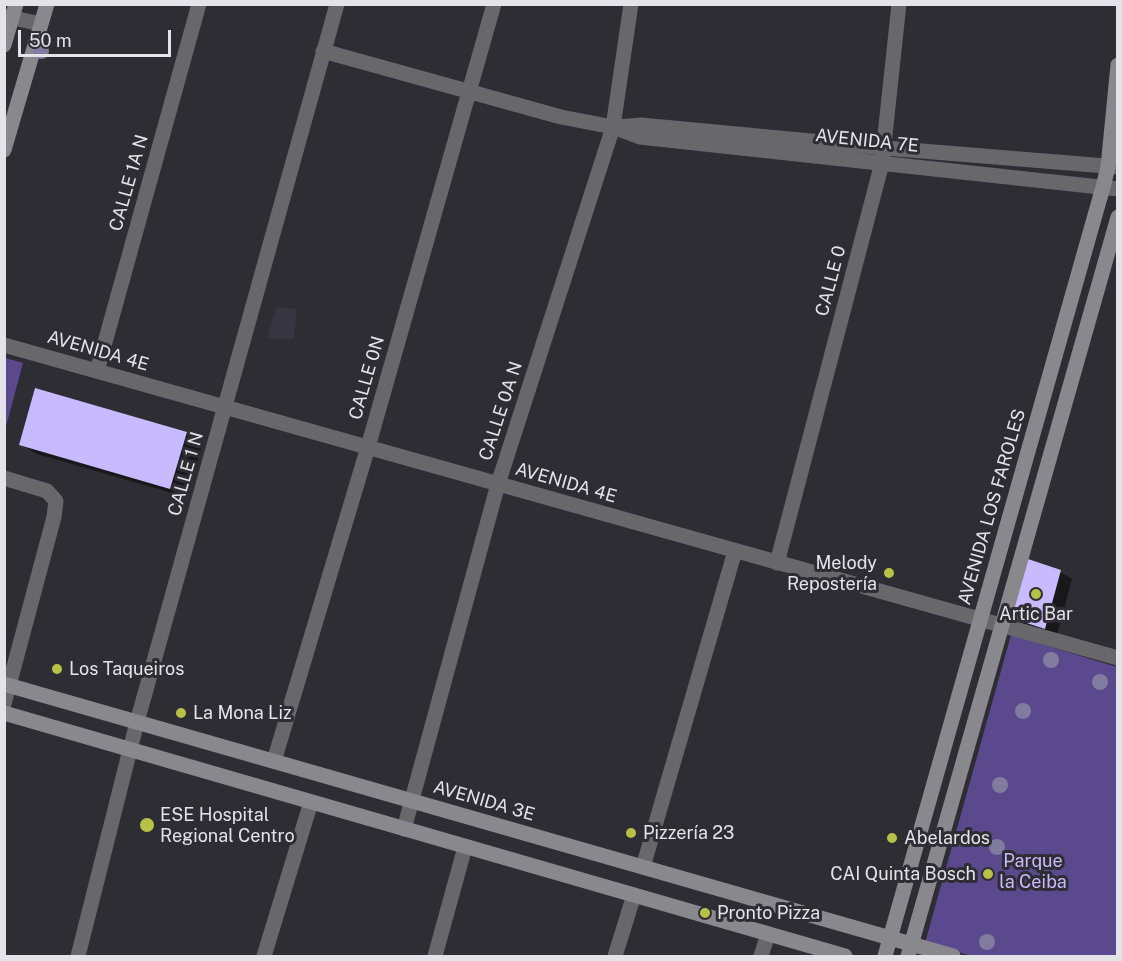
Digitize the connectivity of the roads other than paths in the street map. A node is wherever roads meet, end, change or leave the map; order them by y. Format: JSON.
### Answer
{"nodes":[{"id":1,"x":47,"y":4,"type":"edge"},
{"id":2,"x":198,"y":4,"type":"edge"},
{"id":3,"x":337,"y":4,"type":"edge"},
{"id":4,"x":494,"y":4,"type":"edge"},
{"id":5,"x":631,"y":4,"type":"edge"},
{"id":6,"x":899,"y":4,"type":"edge"},
{"id":7,"x":11,"y":13,"type":"edge"},
{"id":8,"x":41,"y":24,"type":"junction"},
{"id":9,"x":4,"y":45,"type":"edge"},
{"id":10,"x":323,"y":51,"type":"junction"},
{"id":11,"x":1118,"y":65,"type":"edge"},
{"id":12,"x":468,"y":92,"type":"junction"},
{"id":13,"x":613,"y":127,"type":"junction"},
{"id":14,"x":4,"y":150,"type":"edge"},
{"id":15,"x":883,"y":155,"type":"junction"},
{"id":16,"x":1113,"y":167,"type":"edge"},
{"id":17,"x":1110,"y":188,"type":"edge"},
{"id":18,"x":1118,"y":217,"type":"edge"},
{"id":19,"x":4,"y":345,"type":"edge"},
{"id":20,"x":97,"y":371,"type":"junction"},
{"id":21,"x":225,"y":407,"type":"junction"},
{"id":22,"x":368,"y":447,"type":"junction"},
{"id":23,"x":4,"y":478,"type":"edge"},
{"id":24,"x":498,"y":484,"type":"junction"},
{"id":25,"x":735,"y":551,"type":"junction"},
{"id":26,"x":777,"y":563,"type":"junction"},
{"id":27,"x":980,"y":620,"type":"junction"},
{"id":28,"x":1002,"y":626,"type":"junction"},
{"id":29,"x":1118,"y":658,"type":"edge"},
{"id":30,"x":7,"y":684,"type":"edge"},
{"id":31,"x":4,"y":704,"type":"edge"},
{"id":32,"x":4,"y":713,"type":"edge"},
{"id":33,"x":137,"y":722,"type":"junction"},
{"id":34,"x":130,"y":749,"type":"junction"},
{"id":35,"x":274,"y":761,"type":"junction"},
{"id":36,"x":412,"y":801,"type":"junction"},
{"id":37,"x":311,"y":802,"type":"junction"},
{"id":38,"x":404,"y":829,"type":"junction"},
{"id":39,"x":465,"y":847,"type":"junction"},
{"id":40,"x":643,"y":867,"type":"junction"},
{"id":41,"x":634,"y":895,"type":"junction"},
{"id":42,"x":768,"y":934,"type":"junction"},
{"id":43,"x":890,"y":938,"type":"junction"},
{"id":44,"x":910,"y":951,"type":"edge"},
{"id":45,"x":78,"y":957,"type":"edge"},
{"id":46,"x":264,"y":957,"type":"edge"},
{"id":47,"x":435,"y":957,"type":"edge"},
{"id":48,"x":615,"y":957,"type":"edge"},
{"id":49,"x":762,"y":957,"type":"edge"},
{"id":50,"x":845,"y":957,"type":"edge"},
{"id":51,"x":885,"y":957,"type":"edge"},
{"id":52,"x":953,"y":957,"type":"edge"}],
"edges":[{"from":1,"to":8,"type":"street"},
{"from":2,"to":20,"type":"street","name":"CALLE 1A N"},
{"from":3,"to":10,"type":"street","name":"CALLE 1 N"},
{"from":4,"to":12,"type":"street","name":"CALLE 0N"},
{"from":5,"to":13,"type":"street","name":"CALLE 0A N"},
{"from":6,"to":15,"type":"street","name":"CALLE 0"},
{"from":7,"to":8,"type":"street"},
{"from":7,"to":9,"type":"street"},
{"from":8,"to":14,"type":"street"},
{"from":10,"to":12,"type":"street","name":"AVENIDA 7E"},
{"from":10,"to":21,"type":"street","name":"CALLE 1 N"},
{"from":11,"to":16,"type":"street","name":"AVENIDA LOS FAROLES"},
{"from":12,"to":13,"type":"street","name":"AVENIDA 7E"},
{"from":12,"to":22,"type":"street","name":"CALLE 0N"},
{"from":13,"to":15,"type":"street","name":"AVENIDA 7E"},
{"from":13,"to":24,"type":"street","name":"CALLE 0A N"},
{"from":15,"to":16,"type":"street","name":"AVENIDA 7E"},
{"from":15,"to":17,"type":"street","name":"AVENIDA 7E"},
{"from":15,"to":26,"type":"street","name":"CALLE 0"},
{"from":16,"to":17,"type":"street","name":"AVENIDA LOS FAROLES"},
{"from":17,"to":27,"type":"street","name":"AVENIDA LOS FAROLES"},
{"from":18,"to":28,"type":"street"},
{"from":19,"to":20,"type":"street","name":"AVENIDA 4E"},
{"from":20,"to":21,"type":"street","name":"AVENIDA 4E"},
{"from":21,"to":22,"type":"street","name":"AVENIDA 4E"},
{"from":21,"to":33,"type":"street","name":"CALLE 1 N"},
{"from":22,"to":24,"type":"street","name":"AVENIDA 4E"},
{"from":22,"to":35,"type":"street","name":"CALLE 0N"},
{"from":23,"to":30,"type":"street"},
{"from":24,"to":25,"type":"street","name":"AVENIDA 4E"},
{"from":24,"to":36,"type":"street","name":"CALLE 0A N"},
{"from":25,"to":26,"type":"street","name":"AVENIDA 4E"},
{"from":25,"to":40,"type":"street"},
{"from":26,"to":27,"type":"street","name":"AVENIDA 4E"},
{"from":27,"to":28,"type":"street","name":"AVENIDA 4E"},
{"from":27,"to":43,"type":"street","name":"AVENIDA LOS FAROLES"},
{"from":28,"to":29,"type":"street","name":"AVENIDA 4E"},
{"from":28,"to":44,"type":"street"},
{"from":30,"to":31,"type":"street"},
{"from":30,"to":33,"type":"street","name":"AVENIDA 3E"},
{"from":32,"to":34,"type":"street"},
{"from":33,"to":34,"type":"street","name":"CALLE 1 N"},
{"from":33,"to":35,"type":"street","name":"AVENIDA 3E"},
{"from":34,"to":37,"type":"street"},
{"from":34,"to":45,"type":"street","name":"CALLE 1 N"},
{"from":35,"to":36,"type":"street","name":"AVENIDA 3E"},
{"from":36,"to":38,"type":"street","name":"CALLE 0A N"},
{"from":36,"to":40,"type":"street","name":"AVENIDA 3E"},
{"from":37,"to":38,"type":"street"},
{"from":37,"to":46,"type":"street"},
{"from":38,"to":39,"type":"street"},
{"from":39,"to":41,"type":"street"},
{"from":39,"to":47,"type":"street"},
{"from":40,"to":43,"type":"street","name":"AVENIDA 3E"},
{"from":41,"to":42,"type":"street"},
{"from":41,"to":48,"type":"street"},
{"from":42,"to":49,"type":"street"},
{"from":42,"to":50,"type":"street"},
{"from":43,"to":44,"type":"street","name":"AVENIDA 3E"},
{"from":43,"to":51,"type":"street","name":"AVENIDA LOS FAROLES"},
{"from":44,"to":52,"type":"street","name":"AVENIDA 3E"}]}
